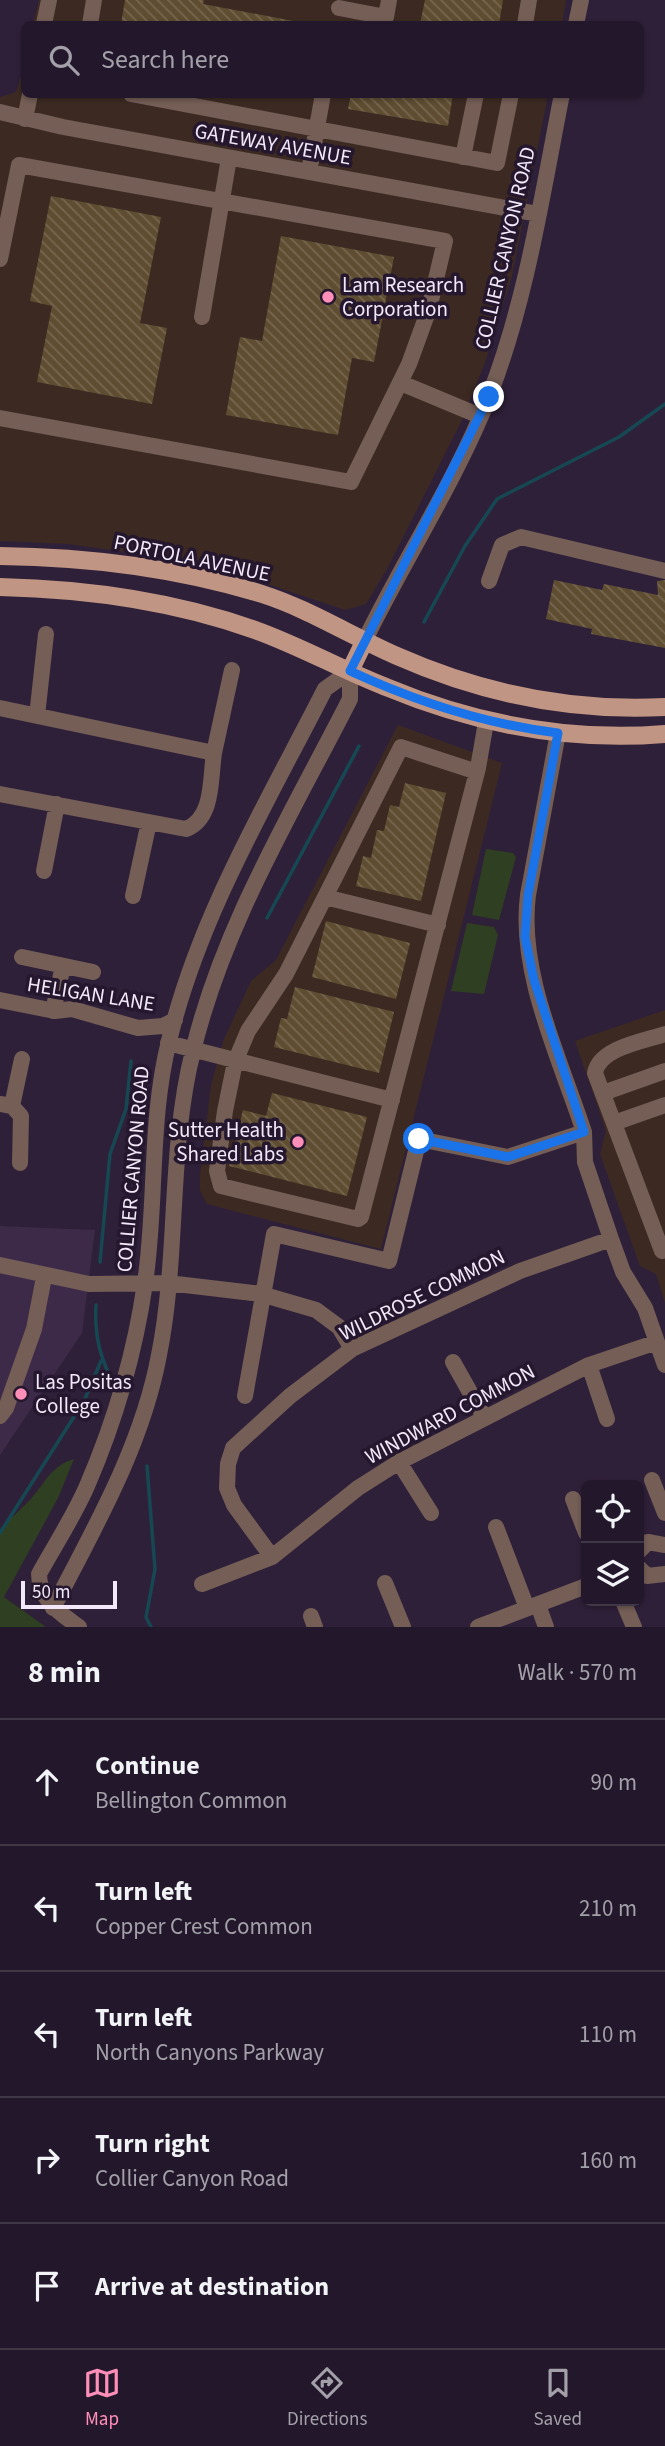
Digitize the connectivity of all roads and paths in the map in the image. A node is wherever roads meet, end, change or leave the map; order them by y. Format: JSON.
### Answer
{"nodes":[{"id":1,"x":49,"y":0,"type":"edge"},
{"id":2,"x":94,"y":0,"type":"edge"},
{"id":3,"x":389,"y":0,"type":"edge"},
{"id":4,"x":529,"y":0,"type":"edge"},
{"id":5,"x":581,"y":0,"type":"edge"},
{"id":6,"x":336,"y":7,"type":"edge"},
{"id":7,"x":45,"y":21,"type":"edge"},
{"id":8,"x":90,"y":21,"type":"edge"},
{"id":9,"x":525,"y":21,"type":"edge"},
{"id":10,"x":577,"y":21,"type":"edge"},
{"id":11,"x":29,"y":98,"type":"edge"},
{"id":12,"x":168,"y":98,"type":"edge"},
{"id":13,"x":322,"y":98,"type":"edge"},
{"id":14,"x":475,"y":98,"type":"edge"},
{"id":15,"x":510,"y":98,"type":"edge"},
{"id":16,"x":561,"y":98,"type":"edge"},
{"id":17,"x":0,"y":112,"type":"edge"},
{"id":18,"x":25,"y":119,"type":"junction"},
{"id":19,"x":317,"y":129,"type":"junction"},
{"id":20,"x":463,"y":157,"type":"junction"},
{"id":21,"x":229,"y":158,"type":"junction"},
{"id":22,"x":309,"y":172,"type":"junction"},
{"id":23,"x":222,"y":202,"type":"junction"},
{"id":24,"x":538,"y":214,"type":"junction"},
{"id":25,"x":0,"y":259,"type":"edge"},
{"id":26,"x":202,"y":317,"type":"dead end"},
{"id":27,"x":401,"y":383,"type":"junction"},
{"id":28,"x":480,"y":416,"type":"junction"},
{"id":29,"x":0,"y":418,"type":"edge"},
{"id":30,"x":0,"y":556,"type":"edge"},
{"id":31,"x":665,"y":571,"type":"edge"},
{"id":32,"x":489,"y":581,"type":"dead end"},
{"id":33,"x":0,"y":587,"type":"edge"},
{"id":34,"x":46,"y":634,"type":"dead end"},
{"id":35,"x":365,"y":640,"type":"junction"},
{"id":36,"x":232,"y":670,"type":"dead end"},
{"id":37,"x":350,"y":671,"type":"junction"},
{"id":38,"x":665,"y":707,"type":"edge"},
{"id":39,"x":0,"y":708,"type":"edge"},
{"id":40,"x":37,"y":716,"type":"junction"},
{"id":41,"x":486,"y":722,"type":"junction"},
{"id":42,"x":558,"y":733,"type":"junction"},
{"id":43,"x":665,"y":734,"type":"edge"},
{"id":44,"x":214,"y":753,"type":"junction"},
{"id":45,"x":477,"y":772,"type":"junction"},
{"id":46,"x":0,"y":794,"type":"edge"},
{"id":47,"x":57,"y":804,"type":"junction"},
{"id":48,"x":149,"y":822,"type":"junction"},
{"id":49,"x":44,"y":871,"type":"dead end"},
{"id":50,"x":133,"y":896,"type":"dead end"},
{"id":51,"x":325,"y":897,"type":"junction"},
{"id":52,"x":438,"y":925,"type":"junction"},
{"id":53,"x":22,"y":957,"type":"dead end"},
{"id":54,"x":64,"y":966,"type":"junction"},
{"id":55,"x":93,"y":972,"type":"dead end"},
{"id":56,"x":0,"y":1000,"type":"edge"},
{"id":57,"x":54,"y":1011,"type":"junction"},
{"id":58,"x":175,"y":1020,"type":"junction"},
{"id":59,"x":665,"y":1034,"type":"edge"},
{"id":60,"x":168,"y":1043,"type":"junction"},
{"id":61,"x":193,"y":1050,"type":"junction"},
{"id":62,"x":22,"y":1059,"type":"dead end"},
{"id":63,"x":235,"y":1062,"type":"junction"},
{"id":64,"x":665,"y":1071,"type":"edge"},
{"id":65,"x":603,"y":1093,"type":"junction"},
{"id":66,"x":392,"y":1100,"type":"junction"},
{"id":67,"x":6,"y":1105,"type":"edge"},
{"id":68,"x":665,"y":1105,"type":"edge"},
{"id":69,"x":614,"y":1122,"type":"junction"},
{"id":70,"x":584,"y":1132,"type":"junction"},
{"id":71,"x":20,"y":1163,"type":"dead end"},
{"id":72,"x":611,"y":1239,"type":"junction"},
{"id":73,"x":662,"y":1251,"type":"dead end"},
{"id":74,"x":0,"y":1265,"type":"edge"},
{"id":75,"x":44,"y":1277,"type":"junction"},
{"id":76,"x":146,"y":1282,"type":"junction"},
{"id":77,"x":168,"y":1283,"type":"junction"},
{"id":78,"x":261,"y":1294,"type":"junction"},
{"id":79,"x":657,"y":1342,"type":"junction"},
{"id":80,"x":352,"y":1349,"type":"junction"},
{"id":81,"x":453,"y":1362,"type":"dead end"},
{"id":82,"x":589,"y":1365,"type":"junction"},
{"id":83,"x":665,"y":1366,"type":"edge"},
{"id":84,"x":245,"y":1396,"type":"dead end"},
{"id":85,"x":0,"y":1416,"type":"edge"},
{"id":86,"x":484,"y":1417,"type":"junction"},
{"id":87,"x":607,"y":1419,"type":"dead end"},
{"id":88,"x":399,"y":1462,"type":"junction"},
{"id":89,"x":652,"y":1480,"type":"dead end"},
{"id":90,"x":573,"y":1499,"type":"dead end"},
{"id":91,"x":431,"y":1513,"type":"dead end"},
{"id":92,"x":665,"y":1513,"type":"edge"},
{"id":93,"x":581,"y":1520,"type":"edge"},
{"id":94,"x":496,"y":1527,"type":"dead end"},
{"id":95,"x":665,"y":1545,"type":"edge"},
{"id":96,"x":644,"y":1546,"type":"edge"},
{"id":97,"x":272,"y":1557,"type":"junction"},
{"id":98,"x":644,"y":1572,"type":"edge"},
{"id":99,"x":665,"y":1574,"type":"edge"},
{"id":100,"x":385,"y":1583,"type":"dead end"},
{"id":101,"x":202,"y":1584,"type":"dead end"},
{"id":102,"x":581,"y":1588,"type":"edge"},
{"id":103,"x":625,"y":1606,"type":"edge"},
{"id":104,"x":532,"y":1607,"type":"junction"},
{"id":105,"x":53,"y":1608,"type":"junction"},
{"id":106,"x":79,"y":1627,"type":"edge"},
{"id":107,"x":403,"y":1627,"type":"edge"},
{"id":108,"x":478,"y":1627,"type":"edge"},
{"id":109,"x":546,"y":1627,"type":"edge"},
{"id":110,"x":634,"y":1627,"type":"edge"}],
"edges":[{"from":1,"to":7,"type":"street"},
{"from":2,"to":8,"type":"street"},
{"from":3,"to":6,"type":"street"},
{"from":4,"to":9,"type":"street"},
{"from":5,"to":10,"type":"street"},
{"from":11,"to":18,"type":"street"},
{"from":12,"to":19,"type":"street"},
{"from":13,"to":19,"type":"street"},
{"from":14,"to":20,"type":"street"},
{"from":15,"to":20,"type":"street"},
{"from":16,"to":24,"type":"street","name":"COLLIER CANYON ROAD"},
{"from":17,"to":18,"type":"street","name":"GATEWAY AVENUE"},
{"from":18,"to":21,"type":"street","name":"GATEWAY AVENUE"},
{"from":19,"to":20,"type":"street"},
{"from":19,"to":22,"type":"street"},
{"from":21,"to":22,"type":"street","name":"GATEWAY AVENUE"},
{"from":21,"to":23,"type":"street"},
{"from":22,"to":24,"type":"street","name":"GATEWAY AVENUE"},
{"from":23,"to":25,"type":"street"},
{"from":23,"to":26,"type":"street"},
{"from":23,"to":27,"type":"street"},
{"from":24,"to":28,"type":"street","name":"COLLIER CANYON ROAD"},
{"from":27,"to":28,"type":"street"},
{"from":27,"to":29,"type":"street"},
{"from":28,"to":35,"type":"street","name":"COLLIER CANYON ROAD"},
{"from":30,"to":35,"type":"main road","name":"PORTOLA AVENUE"},
{"from":31,"to":32,"type":"street"},
{"from":33,"to":37,"type":"main road"},
{"from":34,"to":40,"type":"street"},
{"from":35,"to":37,"type":"main road","name":"COLLIER CANYON ROAD"},
{"from":35,"to":38,"type":"main road","name":"PORTOLA AVENUE"},
{"from":36,"to":44,"type":"street"},
{"from":37,"to":41,"type":"main road"},
{"from":37,"to":58,"type":"street","name":"COLLIER CANYON ROAD"},
{"from":37,"to":61,"type":"street","name":"COLLIER CANYON ROAD"},
{"from":39,"to":40,"type":"street"},
{"from":40,"to":44,"type":"street"},
{"from":41,"to":42,"type":"main road"},
{"from":41,"to":45,"type":"street"},
{"from":42,"to":43,"type":"main road"},
{"from":42,"to":70,"type":"street"},
{"from":44,"to":48,"type":"street"},
{"from":45,"to":51,"type":"street"},
{"from":45,"to":52,"type":"street"},
{"from":46,"to":47,"type":"street"},
{"from":47,"to":48,"type":"street"},
{"from":47,"to":49,"type":"street"},
{"from":48,"to":50,"type":"street"},
{"from":51,"to":52,"type":"street"},
{"from":51,"to":63,"type":"street"},
{"from":52,"to":66,"type":"street"},
{"from":53,"to":54,"type":"street"},
{"from":54,"to":55,"type":"street"},
{"from":54,"to":57,"type":"street"},
{"from":56,"to":57,"type":"street","name":"HELIGAN LANE"},
{"from":57,"to":58,"type":"street","name":"HELIGAN LANE"},
{"from":58,"to":60,"type":"street","name":"COLLIER CANYON ROAD"},
{"from":59,"to":65,"type":"street"},
{"from":60,"to":61,"type":"street"},
{"from":60,"to":76,"type":"street","name":"COLLIER CANYON ROAD"},
{"from":61,"to":63,"type":"street"},
{"from":61,"to":77,"type":"street","name":"COLLIER CANYON ROAD"},
{"from":62,"to":67,"type":"street"},
{"from":63,"to":66,"type":"street"},
{"from":63,"to":66,"type":"street"},
{"from":64,"to":65,"type":"street"},
{"from":65,"to":69,"type":"street"},
{"from":67,"to":71,"type":"street"},
{"from":68,"to":69,"type":"street"},
{"from":69,"to":73,"type":"street"},
{"from":70,"to":72,"type":"street"},
{"from":70,"to":78,"type":"street"},
{"from":72,"to":79,"type":"street"},
{"from":72,"to":80,"type":"street","name":"WILDROSE COMMON"},
{"from":74,"to":75,"type":"street"},
{"from":75,"to":76,"type":"street"},
{"from":75,"to":85,"type":"street"},
{"from":76,"to":77,"type":"street"},
{"from":76,"to":105,"type":"street","name":"COLLIER CANYON ROAD"},
{"from":77,"to":78,"type":"street"},
{"from":77,"to":105,"type":"street","name":"COLLIER CANYON ROAD"},
{"from":78,"to":80,"type":"street"},
{"from":78,"to":84,"type":"street"},
{"from":79,"to":82,"type":"street","name":"WINDWARD COMMON"},
{"from":79,"to":83,"type":"street"},
{"from":80,"to":97,"type":"street","name":"WILDROSE COMMON"},
{"from":81,"to":86,"type":"street"},
{"from":82,"to":86,"type":"street","name":"WINDWARD COMMON"},
{"from":82,"to":87,"type":"street"},
{"from":86,"to":88,"type":"street","name":"WINDWARD COMMON"},
{"from":88,"to":91,"type":"street"},
{"from":88,"to":97,"type":"street","name":"WINDWARD COMMON"},
{"from":89,"to":92,"type":"street"},
{"from":90,"to":93,"type":"street"},
{"from":94,"to":104,"type":"street"},
{"from":95,"to":96,"type":"street"},
{"from":97,"to":101,"type":"street","name":"WINDWARD COMMON"},
{"from":98,"to":99,"type":"street"},
{"from":100,"to":107,"type":"street"},
{"from":102,"to":104,"type":"street"},
{"from":103,"to":110,"type":"street"},
{"from":104,"to":108,"type":"street"},
{"from":104,"to":109,"type":"street"},
{"from":105,"to":106,"type":"street","name":"COLLIER CANYON ROAD"}]}
